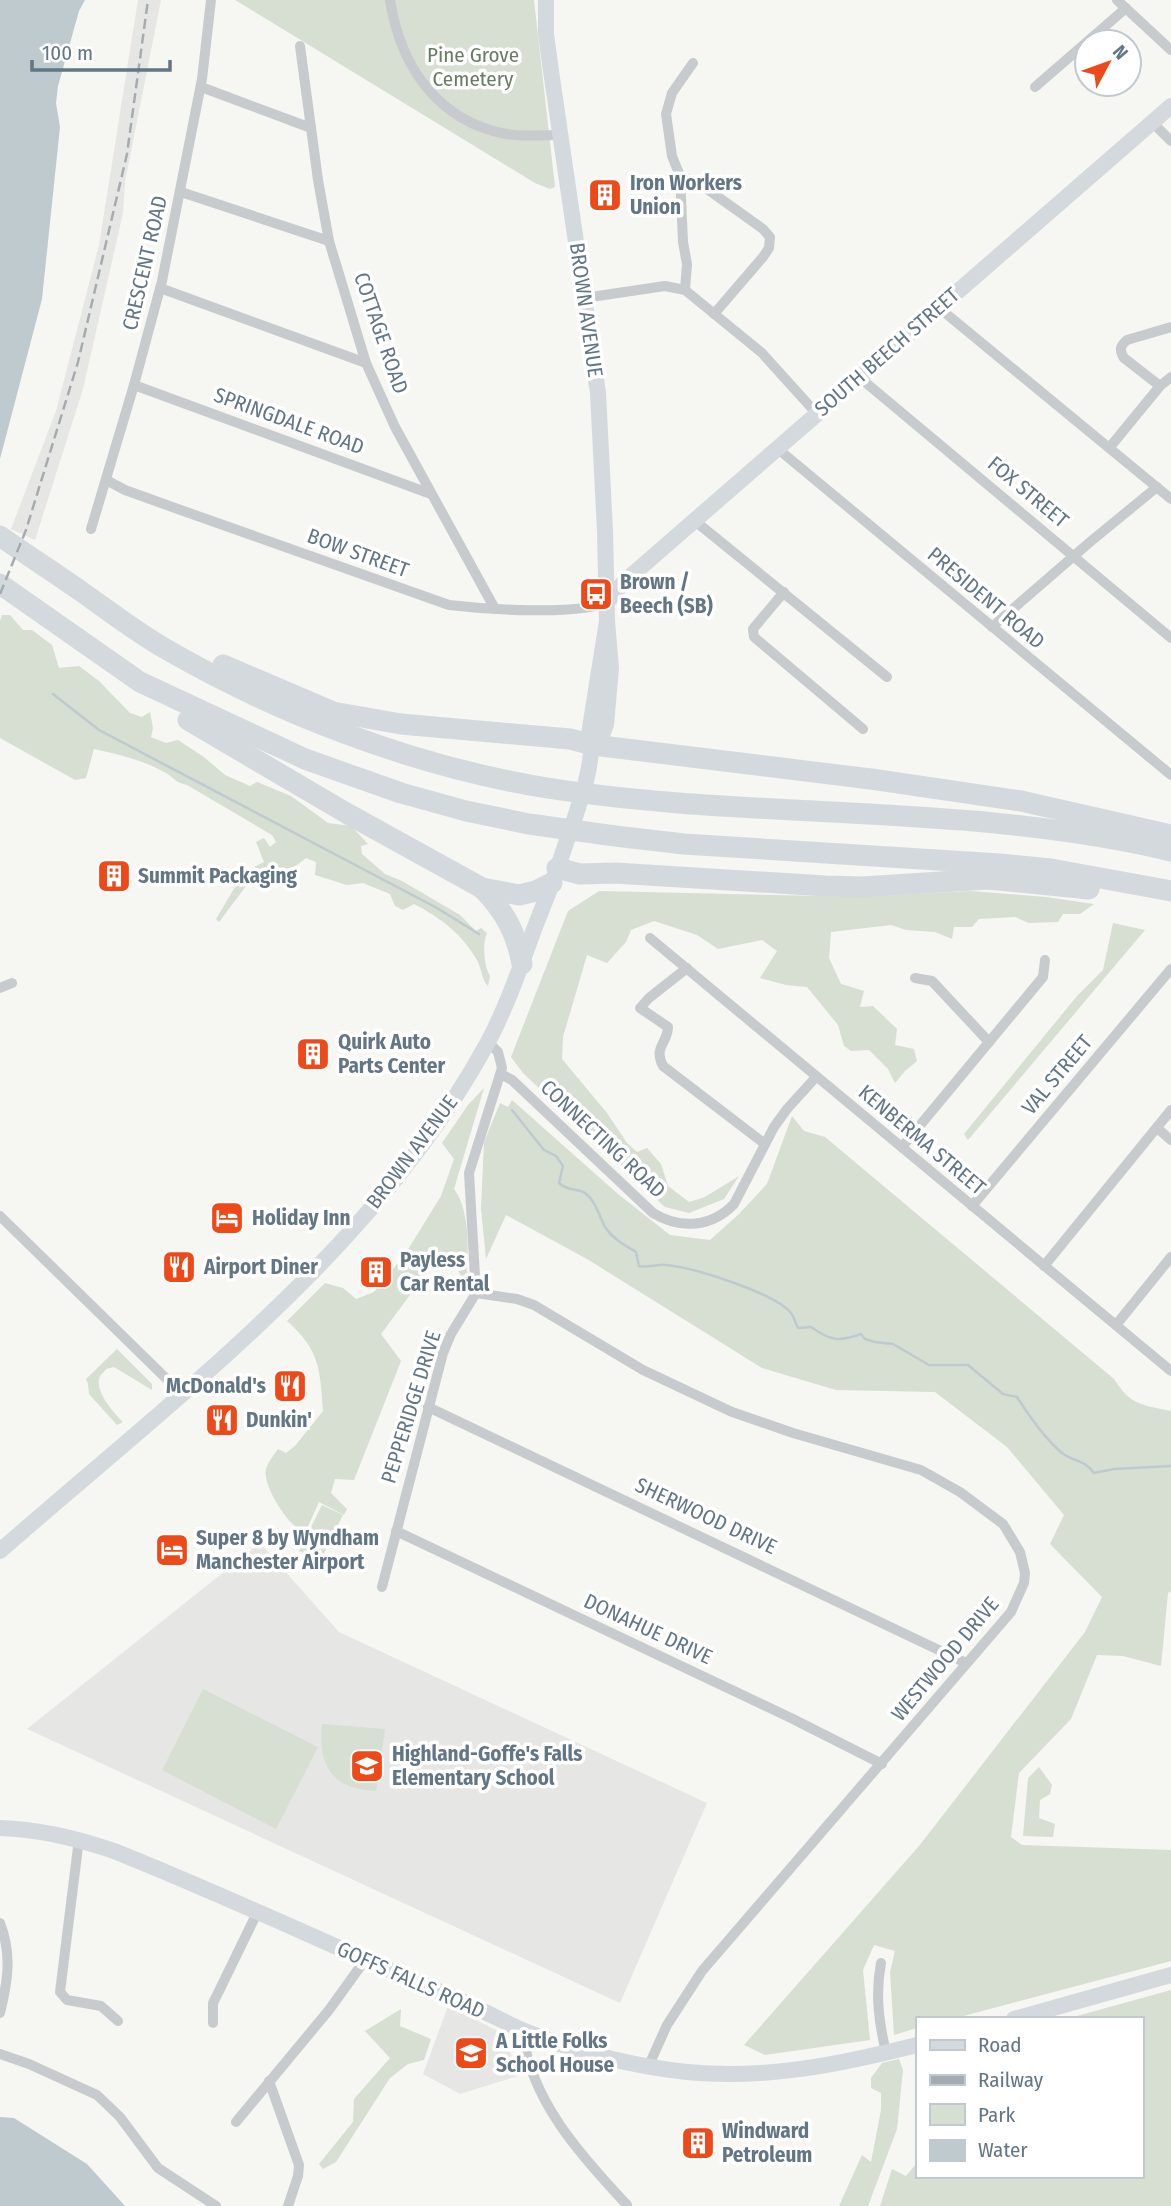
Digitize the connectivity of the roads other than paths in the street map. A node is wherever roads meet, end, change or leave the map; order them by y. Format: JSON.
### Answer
{"nodes":[{"id":1,"x":211,"y":0,"type":"edge"},
{"id":2,"x":390,"y":0,"type":"edge"},
{"id":3,"x":546,"y":0,"type":"edge"},
{"id":4,"x":1121,"y":4,"type":"edge"},
{"id":5,"x":300,"y":46,"type":"dead end"},
{"id":6,"x":1171,"y":50,"type":"edge"},
{"id":7,"x":692,"y":63,"type":"dead end"},
{"id":8,"x":201,"y":87,"type":"junction"},
{"id":9,"x":1035,"y":87,"type":"dead end"},
{"id":10,"x":1171,"y":106,"type":"edge"},
{"id":11,"x":1152,"y":122,"type":"junction"},
{"id":12,"x":311,"y":128,"type":"junction"},
{"id":13,"x":560,"y":135,"type":"junction"},
{"id":14,"x":1171,"y":141,"type":"edge"},
{"id":15,"x":680,"y":176,"type":"junction"},
{"id":16,"x":181,"y":192,"type":"junction"},
{"id":17,"x":329,"y":241,"type":"junction"},
{"id":18,"x":160,"y":288,"type":"junction"},
{"id":19,"x":685,"y":290,"type":"junction"},
{"id":20,"x":584,"y":298,"type":"junction"},
{"id":21,"x":939,"y":307,"type":"junction"},
{"id":22,"x":714,"y":314,"type":"junction"},
{"id":23,"x":1171,"y":327,"type":"edge"},
{"id":24,"x":366,"y":363,"type":"junction"},
{"id":25,"x":859,"y":377,"type":"junction"},
{"id":26,"x":1171,"y":377,"type":"edge"},
{"id":27,"x":134,"y":385,"type":"junction"},
{"id":28,"x":1160,"y":386,"type":"junction"},
{"id":29,"x":817,"y":414,"type":"junction"},
{"id":30,"x":1110,"y":447,"type":"junction"},
{"id":31,"x":778,"y":449,"type":"junction"},
{"id":32,"x":106,"y":480,"type":"junction"},
{"id":33,"x":1157,"y":487,"type":"junction"},
{"id":34,"x":431,"y":494,"type":"junction"},
{"id":35,"x":1171,"y":499,"type":"edge"},
{"id":36,"x":695,"y":521,"type":"junction"},
{"id":37,"x":91,"y":529,"type":"dead end"},
{"id":38,"x":0,"y":536,"type":"edge"},
{"id":39,"x":1074,"y":556,"type":"junction"},
{"id":40,"x":0,"y":584,"type":"edge"},
{"id":41,"x":79,"y":590,"type":"junction"},
{"id":42,"x":784,"y":592,"type":"junction"},
{"id":43,"x":607,"y":602,"type":"junction"},
{"id":44,"x":495,"y":609,"type":"junction"},
{"id":45,"x":992,"y":627,"type":"junction"},
{"id":46,"x":1171,"y":638,"type":"edge"},
{"id":47,"x":887,"y":677,"type":"dead end"},
{"id":48,"x":140,"y":682,"type":"junction"},
{"id":49,"x":863,"y":729,"type":"dead end"},
{"id":50,"x":593,"y":745,"type":"junction"},
{"id":51,"x":1171,"y":775,"type":"edge"},
{"id":52,"x":1171,"y":835,"type":"edge"},
{"id":53,"x":1171,"y":851,"type":"edge"},
{"id":54,"x":554,"y":876,"type":"junction"},
{"id":55,"x":482,"y":888,"type":"junction"},
{"id":56,"x":1171,"y":891,"type":"edge"},
{"id":57,"x":1171,"y":904,"type":"edge"},
{"id":58,"x":650,"y":938,"type":"dead end"},
{"id":59,"x":1045,"y":960,"type":"dead end"},
{"id":60,"x":522,"y":964,"type":"junction"},
{"id":61,"x":687,"y":968,"type":"junction"},
{"id":62,"x":1171,"y":969,"type":"edge"},
{"id":63,"x":915,"y":978,"type":"dead end"},
{"id":64,"x":12,"y":983,"type":"dead end"},
{"id":65,"x":0,"y":988,"type":"edge"},
{"id":66,"x":488,"y":1042,"type":"junction"},
{"id":67,"x":989,"y":1042,"type":"junction"},
{"id":68,"x":502,"y":1074,"type":"junction"},
{"id":69,"x":816,"y":1077,"type":"junction"},
{"id":70,"x":1171,"y":1110,"type":"edge"},
{"id":71,"x":1157,"y":1128,"type":"junction"},
{"id":72,"x":1171,"y":1140,"type":"edge"},
{"id":73,"x":765,"y":1144,"type":"junction"},
{"id":74,"x":902,"y":1147,"type":"junction"},
{"id":75,"x":972,"y":1206,"type":"junction"},
{"id":76,"x":0,"y":1216,"type":"edge"},
{"id":77,"x":1171,"y":1257,"type":"edge"},
{"id":78,"x":1044,"y":1266,"type":"junction"},
{"id":79,"x":476,"y":1293,"type":"junction"},
{"id":80,"x":1116,"y":1325,"type":"junction"},
{"id":81,"x":1171,"y":1371,"type":"edge"},
{"id":82,"x":181,"y":1393,"type":"junction"},
{"id":83,"x":428,"y":1406,"type":"junction"},
{"id":84,"x":396,"y":1531,"type":"junction"},
{"id":85,"x":0,"y":1551,"type":"edge"},
{"id":86,"x":382,"y":1587,"type":"dead end"},
{"id":87,"x":966,"y":1663,"type":"junction"},
{"id":88,"x":882,"y":1764,"type":"junction"},
{"id":89,"x":0,"y":1828,"type":"edge"},
{"id":90,"x":79,"y":1839,"type":"junction"},
{"id":91,"x":257,"y":1913,"type":"junction"},
{"id":92,"x":0,"y":1923,"type":"edge"},
{"id":93,"x":365,"y":1960,"type":"junction"},
{"id":94,"x":881,"y":1963,"type":"dead end"},
{"id":95,"x":1171,"y":1975,"type":"edge"},
{"id":96,"x":0,"y":2013,"type":"edge"},
{"id":97,"x":1021,"y":2017,"type":"edge"},
{"id":98,"x":118,"y":2021,"type":"dead end"},
{"id":99,"x":213,"y":2023,"type":"dead end"},
{"id":100,"x":523,"y":2030,"type":"junction"},
{"id":101,"x":916,"y":2045,"type":"edge"},
{"id":102,"x":886,"y":2053,"type":"junction"},
{"id":103,"x":0,"y":2054,"type":"edge"},
{"id":104,"x":649,"y":2065,"type":"junction"},
{"id":105,"x":269,"y":2081,"type":"junction"},
{"id":106,"x":236,"y":2122,"type":"dead end"},
{"id":107,"x":626,"y":2205,"type":"edge"},
{"id":108,"x":216,"y":2206,"type":"edge"},
{"id":109,"x":288,"y":2206,"type":"edge"}],
"edges":[{"from":1,"to":8,"type":"street","name":"CRESCENT ROAD"},
{"from":2,"to":13,"type":"street"},
{"from":3,"to":13,"type":"street","name":"BROWN AVENUE"},
{"from":4,"to":6,"type":"street"},
{"from":4,"to":9,"type":"street"},
{"from":5,"to":12,"type":"street","name":"COTTAGE ROAD"},
{"from":7,"to":15,"type":"street"},
{"from":8,"to":12,"type":"street"},
{"from":8,"to":16,"type":"street","name":"CRESCENT ROAD"},
{"from":10,"to":11,"type":"street","name":"SOUTH BEECH STREET"},
{"from":11,"to":14,"type":"street"},
{"from":11,"to":21,"type":"street","name":"SOUTH BEECH STREET"},
{"from":12,"to":17,"type":"street","name":"COTTAGE ROAD"},
{"from":13,"to":20,"type":"street","name":"BROWN AVENUE"},
{"from":15,"to":19,"type":"street"},
{"from":15,"to":22,"type":"street"},
{"from":16,"to":17,"type":"street"},
{"from":16,"to":18,"type":"street","name":"CRESCENT ROAD"},
{"from":17,"to":24,"type":"street","name":"COTTAGE ROAD"},
{"from":18,"to":24,"type":"street"},
{"from":18,"to":27,"type":"street","name":"CRESCENT ROAD"},
{"from":19,"to":20,"type":"street"},
{"from":19,"to":22,"type":"street"},
{"from":20,"to":43,"type":"street","name":"BROWN AVENUE"},
{"from":21,"to":25,"type":"street","name":"SOUTH BEECH STREET"},
{"from":21,"to":30,"type":"street"},
{"from":22,"to":29,"type":"street"},
{"from":23,"to":28,"type":"street"},
{"from":24,"to":34,"type":"street","name":"COTTAGE ROAD"},
{"from":25,"to":29,"type":"street","name":"SOUTH BEECH STREET"},
{"from":25,"to":39,"type":"street","name":"FOX STREET"},
{"from":26,"to":28,"type":"street"},
{"from":27,"to":32,"type":"street","name":"CRESCENT ROAD"},
{"from":27,"to":34,"type":"street","name":"SPRINGDALE ROAD"},
{"from":28,"to":30,"type":"street"},
{"from":29,"to":31,"type":"street","name":"SOUTH BEECH STREET"},
{"from":30,"to":33,"type":"street"},
{"from":31,"to":36,"type":"street","name":"SOUTH BEECH STREET"},
{"from":31,"to":45,"type":"street","name":"PRESIDENT ROAD"},
{"from":32,"to":37,"type":"street","name":"CRESCENT ROAD"},
{"from":32,"to":44,"type":"street","name":"BOW STREET"},
{"from":33,"to":35,"type":"street"},
{"from":33,"to":39,"type":"street"},
{"from":34,"to":44,"type":"street","name":"COTTAGE ROAD"},
{"from":36,"to":42,"type":"street"},
{"from":36,"to":43,"type":"street","name":"SOUTH BEECH STREET"},
{"from":38,"to":41,"type":"highway"},
{"from":39,"to":45,"type":"street"},
{"from":39,"to":46,"type":"street","name":"FOX STREET"},
{"from":40,"to":48,"type":"highway"},
{"from":41,"to":50,"type":"highway"},
{"from":41,"to":53,"type":"highway"},
{"from":42,"to":47,"type":"street"},
{"from":42,"to":49,"type":"street"},
{"from":43,"to":44,"type":"street","name":"BOW STREET"},
{"from":43,"to":50,"type":"street","name":"BROWN AVENUE"},
{"from":45,"to":51,"type":"street","name":"PRESIDENT ROAD"},
{"from":48,"to":55,"type":"highway"},
{"from":48,"to":56,"type":"highway"},
{"from":50,"to":52,"type":"highway"},
{"from":50,"to":54,"type":"street","name":"BROWN AVENUE"},
{"from":54,"to":55,"type":"highway"},
{"from":54,"to":57,"type":"highway"},
{"from":54,"to":60,"type":"street","name":"BROWN AVENUE"},
{"from":55,"to":60,"type":"highway"},
{"from":58,"to":61,"type":"street","name":"KENBERMA STREET"},
{"from":59,"to":67,"type":"street"},
{"from":60,"to":66,"type":"street","name":"BROWN AVENUE"},
{"from":61,"to":69,"type":"street","name":"KENBERMA STREET"},
{"from":61,"to":73,"type":"street"},
{"from":62,"to":75,"type":"street","name":"VAL STREET"},
{"from":63,"to":67,"type":"street"},
{"from":64,"to":65,"type":"street"},
{"from":66,"to":68,"type":"street"},
{"from":66,"to":82,"type":"street","name":"BROWN AVENUE"},
{"from":67,"to":74,"type":"street"},
{"from":68,"to":73,"type":"street","name":"CONNECTING ROAD"},
{"from":68,"to":79,"type":"street"},
{"from":69,"to":73,"type":"street","name":"CONNECTING ROAD"},
{"from":69,"to":74,"type":"street","name":"KENBERMA STREET"},
{"from":70,"to":71,"type":"street"},
{"from":71,"to":72,"type":"street"},
{"from":71,"to":78,"type":"street"},
{"from":74,"to":75,"type":"street","name":"KENBERMA STREET"},
{"from":75,"to":78,"type":"street","name":"KENBERMA STREET"},
{"from":76,"to":82,"type":"street"},
{"from":77,"to":80,"type":"street"},
{"from":78,"to":80,"type":"street","name":"KENBERMA STREET"},
{"from":79,"to":83,"type":"street","name":"PEPPERIDGE DRIVE"},
{"from":79,"to":87,"type":"street","name":"WESTWOOD DRIVE"},
{"from":80,"to":81,"type":"street","name":"KENBERMA STREET"},
{"from":82,"to":85,"type":"street","name":"BROWN AVENUE"},
{"from":83,"to":84,"type":"street","name":"PEPPERIDGE DRIVE"},
{"from":83,"to":87,"type":"street","name":"SHERWOOD DRIVE"},
{"from":84,"to":86,"type":"street","name":"PEPPERIDGE DRIVE"},
{"from":84,"to":88,"type":"street","name":"DONAHUE DRIVE"},
{"from":87,"to":88,"type":"street","name":"WESTWOOD DRIVE"},
{"from":88,"to":104,"type":"street","name":"WESTWOOD DRIVE"},
{"from":89,"to":90,"type":"street","name":"GOFFS FALLS ROAD"},
{"from":90,"to":91,"type":"street","name":"GOFFS FALLS ROAD"},
{"from":90,"to":98,"type":"street"},
{"from":91,"to":93,"type":"street","name":"GOFFS FALLS ROAD"},
{"from":91,"to":99,"type":"street"},
{"from":92,"to":96,"type":"street"},
{"from":93,"to":100,"type":"street","name":"GOFFS FALLS ROAD"},
{"from":93,"to":105,"type":"street"},
{"from":94,"to":102,"type":"street"},
{"from":95,"to":97,"type":"street"},
{"from":100,"to":104,"type":"street","name":"GOFFS FALLS ROAD"},
{"from":100,"to":107,"type":"street"},
{"from":101,"to":102,"type":"street","name":"GOFFS FALLS ROAD"},
{"from":102,"to":104,"type":"street","name":"GOFFS FALLS ROAD"},
{"from":103,"to":108,"type":"street"},
{"from":105,"to":106,"type":"street"},
{"from":105,"to":109,"type":"street"}]}
